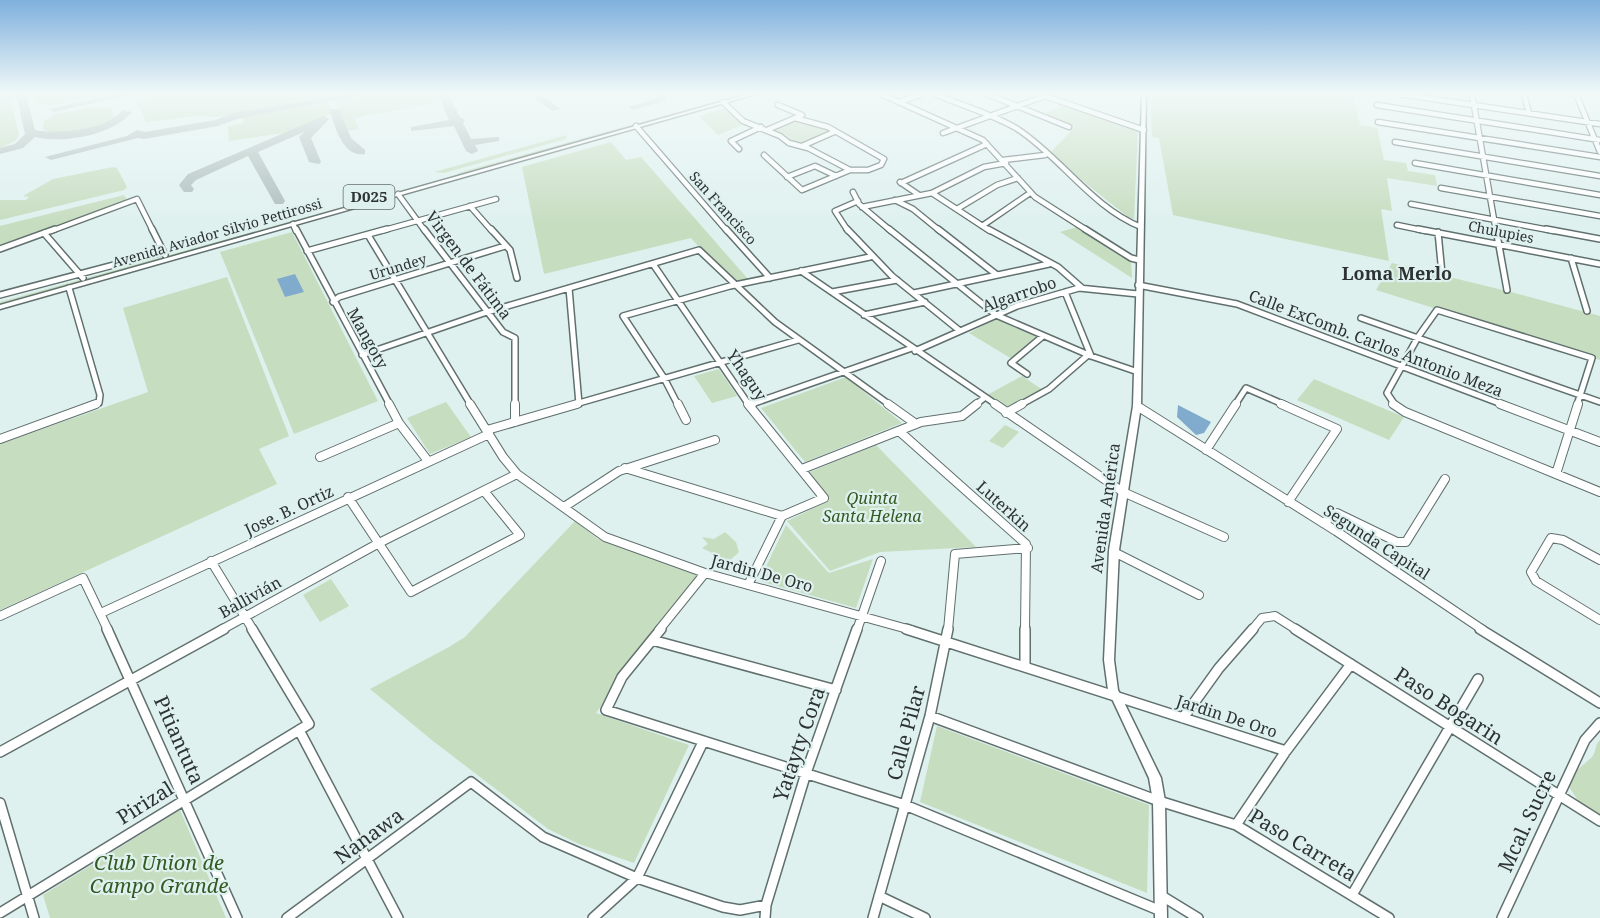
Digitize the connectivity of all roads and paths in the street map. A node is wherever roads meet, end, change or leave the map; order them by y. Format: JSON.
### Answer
{"nodes":[{"id":1,"x":588,"y":137,"type":"edge"},
{"id":2,"x":596,"y":137,"type":"edge"},
{"id":3,"x":647,"y":137,"type":"edge"},
{"id":4,"x":740,"y":137,"type":"edge"},
{"id":5,"x":783,"y":137,"type":"edge"},
{"id":6,"x":823,"y":137,"type":"edge"},
{"id":7,"x":843,"y":137,"type":"edge"},
{"id":8,"x":974,"y":137,"type":"edge"},
{"id":9,"x":1026,"y":137,"type":"edge"},
{"id":10,"x":1144,"y":137,"type":"edge"},
{"id":11,"x":1472,"y":137,"type":"edge"},
{"id":12,"x":1479,"y":138,"type":"junction"},
{"id":13,"x":1597,"y":139,"type":"edge"},
{"id":14,"x":1395,"y":142,"type":"dead end"},
{"id":15,"x":987,"y":144,"type":"junction"},
{"id":16,"x":802,"y":146,"type":"junction"},
{"id":17,"x":739,"y":148,"type":"dead end"},
{"id":18,"x":1600,"y":152,"type":"edge"},
{"id":19,"x":764,"y":155,"type":"dead end"},
{"id":20,"x":1045,"y":155,"type":"junction"},
{"id":21,"x":1482,"y":156,"type":"junction"},
{"id":22,"x":1600,"y":157,"type":"edge"},
{"id":23,"x":1004,"y":162,"type":"junction"},
{"id":24,"x":1415,"y":163,"type":"dead end"},
{"id":25,"x":850,"y":170,"type":"junction"},
{"id":26,"x":836,"y":176,"type":"junction"},
{"id":27,"x":1487,"y":176,"type":"junction"},
{"id":28,"x":1600,"y":176,"type":"edge"},
{"id":29,"x":448,"y":177,"type":"junction"},
{"id":30,"x":787,"y":177,"type":"junction"},
{"id":31,"x":1018,"y":178,"type":"junction"},
{"id":32,"x":1441,"y":188,"type":"dead end"},
{"id":33,"x":853,"y":192,"type":"dead end"},
{"id":34,"x":932,"y":193,"type":"junction"},
{"id":35,"x":1030,"y":193,"type":"junction"},
{"id":36,"x":398,"y":194,"type":"junction"},
{"id":37,"x":919,"y":195,"type":"junction"},
{"id":38,"x":1600,"y":195,"type":"edge"},
{"id":39,"x":1491,"y":197,"type":"junction"},
{"id":40,"x":496,"y":200,"type":"dead end"},
{"id":41,"x":896,"y":200,"type":"junction"},
{"id":42,"x":858,"y":201,"type":"junction"},
{"id":43,"x":1411,"y":204,"type":"dead end"},
{"id":44,"x":470,"y":206,"type":"junction"},
{"id":45,"x":862,"y":207,"type":"junction"},
{"id":46,"x":957,"y":209,"type":"junction"},
{"id":47,"x":1600,"y":216,"type":"edge"},
{"id":48,"x":1494,"y":219,"type":"junction"},
{"id":49,"x":416,"y":220,"type":"junction"},
{"id":50,"x":293,"y":224,"type":"junction"},
{"id":51,"x":1397,"y":225,"type":"dead end"},
{"id":52,"x":982,"y":226,"type":"junction"},
{"id":53,"x":1141,"y":227,"type":"junction"},
{"id":54,"x":1438,"y":232,"type":"junction"},
{"id":55,"x":44,"y":233,"type":"junction"},
{"id":56,"x":368,"y":235,"type":"junction"},
{"id":57,"x":1600,"y":239,"type":"edge"},
{"id":58,"x":1499,"y":244,"type":"junction"},
{"id":59,"x":504,"y":246,"type":"junction"},
{"id":60,"x":0,"y":249,"type":"edge"},
{"id":61,"x":307,"y":251,"type":"junction"},
{"id":62,"x":164,"y":253,"type":"junction"},
{"id":63,"x":1554,"y":255,"type":"junction"},
{"id":64,"x":870,"y":257,"type":"junction"},
{"id":65,"x":1570,"y":258,"type":"junction"},
{"id":66,"x":1139,"y":260,"type":"junction"},
{"id":67,"x":450,"y":264,"type":"junction"},
{"id":68,"x":653,"y":264,"type":"junction"},
{"id":69,"x":1049,"y":264,"type":"junction"},
{"id":70,"x":1600,"y":264,"type":"edge"},
{"id":71,"x":1573,"y":265,"type":"junction"},
{"id":72,"x":801,"y":271,"type":"junction"},
{"id":73,"x":1442,"y":274,"type":"dead end"},
{"id":74,"x":997,"y":275,"type":"junction"},
{"id":75,"x":81,"y":276,"type":"junction"},
{"id":76,"x":517,"y":278,"type":"dead end"},
{"id":77,"x":770,"y":278,"type":"junction"},
{"id":78,"x":897,"y":280,"type":"junction"},
{"id":79,"x":393,"y":281,"type":"junction"},
{"id":80,"x":957,"y":284,"type":"junction"},
{"id":81,"x":1138,"y":285,"type":"junction"},
{"id":82,"x":730,"y":286,"type":"junction"},
{"id":83,"x":69,"y":288,"type":"junction"},
{"id":84,"x":569,"y":288,"type":"junction"},
{"id":85,"x":1082,"y":288,"type":"junction"},
{"id":86,"x":1508,"y":290,"type":"dead end"},
{"id":87,"x":832,"y":292,"type":"junction"},
{"id":88,"x":1065,"y":292,"type":"junction"},
{"id":89,"x":914,"y":293,"type":"junction"},
{"id":90,"x":1138,"y":294,"type":"junction"},
{"id":91,"x":0,"y":295,"type":"edge"},
{"id":92,"x":678,"y":300,"type":"junction"},
{"id":93,"x":0,"y":301,"type":"edge"},
{"id":94,"x":333,"y":302,"type":"junction"},
{"id":95,"x":926,"y":302,"type":"junction"},
{"id":96,"x":0,"y":307,"type":"edge"},
{"id":97,"x":1587,"y":311,"type":"dead end"},
{"id":98,"x":487,"y":312,"type":"junction"},
{"id":99,"x":864,"y":315,"type":"junction"},
{"id":100,"x":996,"y":315,"type":"junction"},
{"id":101,"x":1361,"y":318,"type":"dead end"},
{"id":102,"x":960,"y":331,"type":"junction"},
{"id":103,"x":426,"y":334,"type":"junction"},
{"id":104,"x":1043,"y":336,"type":"junction"},
{"id":105,"x":1418,"y":337,"type":"junction"},
{"id":106,"x":798,"y":340,"type":"junction"},
{"id":107,"x":913,"y":350,"type":"junction"},
{"id":108,"x":362,"y":355,"type":"junction"},
{"id":109,"x":1090,"y":356,"type":"junction"},
{"id":110,"x":721,"y":361,"type":"junction"},
{"id":111,"x":1402,"y":367,"type":"junction"},
{"id":112,"x":1138,"y":372,"type":"junction"},
{"id":113,"x":845,"y":373,"type":"junction"},
{"id":114,"x":1028,"y":374,"type":"dead end"},
{"id":115,"x":664,"y":378,"type":"junction"},
{"id":116,"x":1582,"y":396,"type":"junction"},
{"id":117,"x":984,"y":398,"type":"junction"},
{"id":118,"x":1600,"y":402,"type":"edge"},
{"id":119,"x":579,"y":404,"type":"junction"},
{"id":120,"x":749,"y":405,"type":"junction"},
{"id":121,"x":1137,"y":406,"type":"junction"},
{"id":122,"x":1006,"y":413,"type":"junction"},
{"id":123,"x":686,"y":420,"type":"dead end"},
{"id":124,"x":515,"y":422,"type":"junction"},
{"id":125,"x":399,"y":423,"type":"junction"},
{"id":126,"x":916,"y":424,"type":"junction"},
{"id":127,"x":899,"y":431,"type":"junction"},
{"id":128,"x":488,"y":432,"type":"junction"},
{"id":129,"x":1572,"y":432,"type":"junction"},
{"id":130,"x":0,"y":439,"type":"edge"},
{"id":131,"x":716,"y":441,"type":"dead end"},
{"id":132,"x":1600,"y":442,"type":"edge"},
{"id":133,"x":1206,"y":450,"type":"junction"},
{"id":134,"x":320,"y":457,"type":"dead end"},
{"id":135,"x":428,"y":461,"type":"junction"},
{"id":136,"x":625,"y":468,"type":"junction"},
{"id":137,"x":802,"y":469,"type":"junction"},
{"id":138,"x":518,"y":474,"type":"junction"},
{"id":139,"x":1556,"y":475,"type":"junction"},
{"id":140,"x":1445,"y":479,"type":"dead end"},
{"id":141,"x":484,"y":491,"type":"junction"},
{"id":142,"x":1123,"y":492,"type":"junction"},
{"id":143,"x":1600,"y":492,"type":"edge"},
{"id":144,"x":348,"y":497,"type":"junction"},
{"id":145,"x":1288,"y":502,"type":"junction"},
{"id":146,"x":564,"y":507,"type":"junction"},
{"id":147,"x":782,"y":516,"type":"junction"},
{"id":148,"x":1323,"y":523,"type":"junction"},
{"id":149,"x":1224,"y":537,"type":"dead end"},
{"id":150,"x":379,"y":543,"type":"junction"},
{"id":151,"x":1028,"y":548,"type":"junction"},
{"id":152,"x":1114,"y":552,"type":"junction"},
{"id":153,"x":1600,"y":560,"type":"edge"},
{"id":154,"x":211,"y":561,"type":"junction"},
{"id":155,"x":881,"y":561,"type":"dead end"},
{"id":156,"x":705,"y":573,"type":"junction"},
{"id":157,"x":748,"y":585,"type":"junction"},
{"id":158,"x":1199,"y":595,"type":"dead end"},
{"id":159,"x":100,"y":612,"type":"junction"},
{"id":160,"x":0,"y":616,"type":"edge"},
{"id":161,"x":862,"y":616,"type":"junction"},
{"id":162,"x":243,"y":618,"type":"junction"},
{"id":163,"x":1600,"y":620,"type":"edge"},
{"id":164,"x":947,"y":639,"type":"junction"},
{"id":165,"x":652,"y":640,"type":"junction"},
{"id":166,"x":1351,"y":664,"type":"junction"},
{"id":167,"x":1024,"y":666,"type":"junction"},
{"id":168,"x":1478,"y":679,"type":"dead end"},
{"id":169,"x":132,"y":681,"type":"junction"},
{"id":170,"x":836,"y":690,"type":"junction"},
{"id":171,"x":1116,"y":697,"type":"junction"},
{"id":172,"x":1600,"y":703,"type":"edge"},
{"id":173,"x":930,"y":716,"type":"junction"},
{"id":174,"x":1183,"y":718,"type":"junction"},
{"id":175,"x":1600,"y":723,"type":"edge"},
{"id":176,"x":1450,"y":728,"type":"junction"},
{"id":177,"x":298,"y":730,"type":"junction"},
{"id":178,"x":703,"y":742,"type":"junction"},
{"id":179,"x":1286,"y":751,"type":"junction"},
{"id":180,"x":0,"y":752,"type":"edge"},
{"id":181,"x":806,"y":773,"type":"junction"},
{"id":182,"x":1558,"y":797,"type":"junction"},
{"id":183,"x":186,"y":799,"type":"junction"},
{"id":184,"x":1159,"y":801,"type":"junction"},
{"id":185,"x":0,"y":804,"type":"edge"},
{"id":186,"x":905,"y":805,"type":"junction"},
{"id":187,"x":1600,"y":821,"type":"edge"},
{"id":188,"x":1236,"y":825,"type":"junction"},
{"id":189,"x":367,"y":860,"type":"junction"},
{"id":190,"x":637,"y":878,"type":"junction"},
{"id":191,"x":1352,"y":895,"type":"junction"},
{"id":192,"x":879,"y":896,"type":"junction"},
{"id":193,"x":1162,"y":896,"type":"junction"},
{"id":194,"x":28,"y":897,"type":"junction"},
{"id":195,"x":766,"y":905,"type":"junction"},
{"id":196,"x":0,"y":914,"type":"edge"},
{"id":197,"x":1161,"y":914,"type":"edge"},
{"id":198,"x":34,"y":918,"type":"edge"},
{"id":199,"x":237,"y":918,"type":"edge"},
{"id":200,"x":287,"y":918,"type":"edge"},
{"id":201,"x":398,"y":918,"type":"edge"},
{"id":202,"x":593,"y":918,"type":"edge"},
{"id":203,"x":765,"y":918,"type":"edge"},
{"id":204,"x":873,"y":918,"type":"edge"},
{"id":205,"x":925,"y":918,"type":"edge"},
{"id":206,"x":1198,"y":918,"type":"edge"},
{"id":207,"x":1389,"y":918,"type":"edge"},
{"id":208,"x":1502,"y":918,"type":"edge"}],
"edges":[{"from":1,"to":29,"type":"highway","name":"Avenida Aviador Silvio Pettirossi","number":"D025"},
{"from":2,"to":29,"type":"highway","name":"Avenida Aviador Silvio Pettirossi","number":"D025"},
{"from":3,"to":77,"type":"street","name":"San Francisco"},
{"from":4,"to":17,"type":"street"},
{"from":5,"to":16,"type":"street"},
{"from":6,"to":16,"type":"street"},
{"from":7,"to":25,"type":"street"},
{"from":8,"to":15,"type":"street"},
{"from":9,"to":20,"type":"street"},
{"from":10,"to":53,"type":"main road","name":"Avenida América"},
{"from":11,"to":12,"type":"street"},
{"from":12,"to":21,"type":"street"},
{"from":12,"to":22,"type":"street"},
{"from":13,"to":18,"type":"street"},
{"from":14,"to":21,"type":"street"},
{"from":15,"to":23,"type":"street"},
{"from":15,"to":37,"type":"street"},
{"from":16,"to":25,"type":"street"},
{"from":19,"to":30,"type":"street"},
{"from":20,"to":23,"type":"street"},
{"from":20,"to":53,"type":"street"},
{"from":21,"to":27,"type":"street"},
{"from":21,"to":28,"type":"street"},
{"from":23,"to":31,"type":"street"},
{"from":23,"to":34,"type":"street"},
{"from":24,"to":27,"type":"street"},
{"from":25,"to":26,"type":"street"},
{"from":26,"to":30,"type":"street"},
{"from":26,"to":30,"type":"street"},
{"from":27,"to":38,"type":"street"},
{"from":27,"to":39,"type":"street"},
{"from":29,"to":36,"type":"highway","name":"Avenida Aviador Silvio Pettirossi","number":"D025"},
{"from":29,"to":62,"type":"highway","name":"Avenida Aviador Silvio Pettirossi","number":"D025"},
{"from":31,"to":35,"type":"street"},
{"from":31,"to":46,"type":"street"},
{"from":32,"to":39,"type":"street"},
{"from":33,"to":42,"type":"street"},
{"from":34,"to":37,"type":"street"},
{"from":34,"to":46,"type":"street"},
{"from":35,"to":52,"type":"street"},
{"from":35,"to":66,"type":"street"},
{"from":36,"to":49,"type":"street","name":"Virgen de Fátima"},
{"from":36,"to":50,"type":"highway","name":"Avenida Aviador Silvio Pettirossi","number":"D025"},
{"from":37,"to":41,"type":"street"},
{"from":39,"to":47,"type":"street"},
{"from":39,"to":48,"type":"street"},
{"from":40,"to":44,"type":"street"},
{"from":41,"to":45,"type":"street"},
{"from":41,"to":74,"type":"street"},
{"from":42,"to":45,"type":"street"},
{"from":42,"to":64,"type":"street"},
{"from":43,"to":48,"type":"street"},
{"from":44,"to":49,"type":"street"},
{"from":44,"to":59,"type":"street"},
{"from":45,"to":80,"type":"street"},
{"from":46,"to":52,"type":"street"},
{"from":48,"to":57,"type":"street"},
{"from":48,"to":58,"type":"street"},
{"from":49,"to":56,"type":"street"},
{"from":49,"to":67,"type":"street","name":"Virgen de Fátima"},
{"from":50,"to":61,"type":"street","name":"Mangoty"},
{"from":50,"to":83,"type":"highway","name":"Avenida Aviador Silvio Pettirossi","number":"D025"},
{"from":51,"to":54,"type":"street","name":"Chulupies"},
{"from":52,"to":69,"type":"street"},
{"from":53,"to":66,"type":"main road","name":"Avenida América"},
{"from":54,"to":58,"type":"street","name":"Chulupies"},
{"from":54,"to":73,"type":"street"},
{"from":55,"to":60,"type":"street"},
{"from":55,"to":62,"type":"street"},
{"from":55,"to":75,"type":"street"},
{"from":56,"to":61,"type":"street"},
{"from":56,"to":79,"type":"street","name":"Jardin De Oro"},
{"from":58,"to":63,"type":"street","name":"Chulupies"},
{"from":58,"to":86,"type":"street"},
{"from":59,"to":67,"type":"street","name":"Urundey"},
{"from":59,"to":76,"type":"street"},
{"from":61,"to":94,"type":"street","name":"Mangoty"},
{"from":62,"to":75,"type":"highway","name":"Avenida Aviador Silvio Pettirossi","number":"D025"},
{"from":63,"to":65,"type":"street","name":"Chulupies"},
{"from":63,"to":71,"type":"street"},
{"from":64,"to":72,"type":"street"},
{"from":64,"to":78,"type":"street"},
{"from":65,"to":70,"type":"street","name":"Chulupies"},
{"from":65,"to":71,"type":"street"},
{"from":66,"to":81,"type":"main road","name":"Avenida América"},
{"from":67,"to":79,"type":"street","name":"Urundey"},
{"from":67,"to":98,"type":"street","name":"Virgen de Fátima"},
{"from":68,"to":82,"type":"street"},
{"from":68,"to":84,"type":"street"},
{"from":68,"to":92,"type":"street","name":"Yhaguy"},
{"from":69,"to":74,"type":"street"},
{"from":69,"to":85,"type":"street"},
{"from":71,"to":97,"type":"street"},
{"from":72,"to":77,"type":"street"},
{"from":72,"to":87,"type":"street"},
{"from":74,"to":80,"type":"street"},
{"from":75,"to":91,"type":"street"},
{"from":75,"to":93,"type":"highway","name":"Avenida Aviador Silvio Pettirossi","number":"D025"},
{"from":77,"to":82,"type":"street"},
{"from":78,"to":87,"type":"street"},
{"from":78,"to":89,"type":"street"},
{"from":79,"to":94,"type":"street","name":"Urundey"},
{"from":79,"to":103,"type":"street","name":"Jardin De Oro"},
{"from":80,"to":89,"type":"street"},
{"from":80,"to":100,"type":"street"},
{"from":81,"to":90,"type":"main road","name":"Avenida América"},
{"from":81,"to":111,"type":"street","name":"Calle ExComb. Carlos Antonio Meza"},
{"from":82,"to":92,"type":"street"},
{"from":82,"to":106,"type":"street"},
{"from":83,"to":96,"type":"highway","name":"Avenida Aviador Silvio Pettirossi","number":"D025"},
{"from":83,"to":130,"type":"street"},
{"from":84,"to":98,"type":"street"},
{"from":84,"to":119,"type":"street"},
{"from":85,"to":88,"type":"street","name":"Algarrobo"},
{"from":85,"to":90,"type":"street","name":"Algarrobo"},
{"from":87,"to":99,"type":"street"},
{"from":88,"to":100,"type":"street","name":"Algarrobo"},
{"from":88,"to":109,"type":"street"},
{"from":89,"to":95,"type":"street"},
{"from":90,"to":112,"type":"main road","name":"Avenida América"},
{"from":92,"to":110,"type":"street","name":"Yhaguy"},
{"from":92,"to":115,"type":"street"},
{"from":94,"to":108,"type":"street","name":"Mangoty"},
{"from":95,"to":99,"type":"street"},
{"from":95,"to":102,"type":"street"},
{"from":98,"to":103,"type":"street"},
{"from":98,"to":124,"type":"street","name":"Virgen de Fátima"},
{"from":99,"to":107,"type":"street"},
{"from":100,"to":102,"type":"street","name":"Algarrobo"},
{"from":100,"to":104,"type":"street"},
{"from":101,"to":105,"type":"street"},
{"from":102,"to":107,"type":"street","name":"Algarrobo"},
{"from":103,"to":108,"type":"street"},
{"from":103,"to":128,"type":"street","name":"Jardin De Oro"},
{"from":104,"to":109,"type":"street"},
{"from":104,"to":114,"type":"street"},
{"from":105,"to":111,"type":"street"},
{"from":105,"to":116,"type":"street"},
{"from":105,"to":116,"type":"street"},
{"from":106,"to":110,"type":"street","name":"Jose. B. Ortiz"},
{"from":106,"to":113,"type":"street"},
{"from":107,"to":113,"type":"street","name":"Algarrobo"},
{"from":107,"to":117,"type":"street"},
{"from":108,"to":125,"type":"street","name":"Mangoty"},
{"from":109,"to":112,"type":"street"},
{"from":109,"to":122,"type":"street"},
{"from":110,"to":115,"type":"street","name":"Jose. B. Ortiz"},
{"from":110,"to":120,"type":"street","name":"Yhaguy"},
{"from":111,"to":129,"type":"street","name":"Calle ExComb. Carlos Antonio Meza"},
{"from":111,"to":139,"type":"street"},
{"from":112,"to":121,"type":"main road","name":"Avenida América"},
{"from":113,"to":120,"type":"street","name":"Algarrobo"},
{"from":113,"to":126,"type":"street"},
{"from":115,"to":119,"type":"street","name":"Jose. B. Ortiz"},
{"from":115,"to":123,"type":"street"},
{"from":116,"to":118,"type":"street"},
{"from":116,"to":129,"type":"street"},
{"from":117,"to":122,"type":"street"},
{"from":117,"to":126,"type":"street"},
{"from":119,"to":124,"type":"street","name":"Jose. B. Ortiz"},
{"from":120,"to":137,"type":"street","name":"Yhaguy"},
{"from":121,"to":133,"type":"street","name":"Segunda Capital"},
{"from":121,"to":142,"type":"main road","name":"Avenida América"},
{"from":122,"to":142,"type":"street"},
{"from":124,"to":128,"type":"street","name":"Jose. B. Ortiz"},
{"from":125,"to":134,"type":"street"},
{"from":125,"to":135,"type":"street","name":"Mangoty"},
{"from":126,"to":127,"type":"street"},
{"from":127,"to":137,"type":"street"},
{"from":127,"to":151,"type":"street","name":"Luterkin"},
{"from":128,"to":135,"type":"street","name":"Jose. B. Ortiz"},
{"from":128,"to":138,"type":"street","name":"Jardin De Oro"},
{"from":129,"to":132,"type":"street","name":"Calle ExComb. Carlos Antonio Meza"},
{"from":129,"to":139,"type":"street"},
{"from":131,"to":136,"type":"street"},
{"from":133,"to":145,"type":"street","name":"Segunda Capital"},
{"from":133,"to":145,"type":"street"},
{"from":135,"to":144,"type":"street","name":"Jose. B. Ortiz"},
{"from":136,"to":146,"type":"street"},
{"from":136,"to":147,"type":"street"},
{"from":137,"to":147,"type":"street","name":"Yhaguy"},
{"from":138,"to":141,"type":"street","name":"Ballivián"},
{"from":138,"to":146,"type":"street","name":"Jardin De Oro"},
{"from":139,"to":143,"type":"street"},
{"from":140,"to":148,"type":"street"},
{"from":141,"to":150,"type":"street","name":"Ballivián"},
{"from":141,"to":150,"type":"street"},
{"from":142,"to":149,"type":"street"},
{"from":142,"to":152,"type":"main road","name":"Avenida América"},
{"from":144,"to":150,"type":"street"},
{"from":144,"to":154,"type":"street","name":"Jose. B. Ortiz"},
{"from":145,"to":148,"type":"street","name":"Segunda Capital"},
{"from":146,"to":156,"type":"street","name":"Jardin De Oro"},
{"from":147,"to":157,"type":"street"},
{"from":148,"to":172,"type":"street","name":"Segunda Capital"},
{"from":150,"to":162,"type":"street","name":"Ballivián"},
{"from":151,"to":164,"type":"street","name":"Calle Pilar"},
{"from":151,"to":167,"type":"street","name":"Luterkin"},
{"from":152,"to":158,"type":"street"},
{"from":152,"to":171,"type":"main road","name":"Avenida América"},
{"from":153,"to":163,"type":"street"},
{"from":154,"to":159,"type":"street","name":"Jose. B. Ortiz"},
{"from":154,"to":162,"type":"street"},
{"from":155,"to":161,"type":"street","name":"Yatayty Cora"},
{"from":156,"to":157,"type":"street","name":"Jardin De Oro"},
{"from":156,"to":165,"type":"street"},
{"from":157,"to":161,"type":"street","name":"Jardin De Oro"},
{"from":159,"to":160,"type":"street","name":"Pitiantuta"},
{"from":159,"to":169,"type":"street","name":"Pitiantuta"},
{"from":161,"to":164,"type":"street","name":"Jardin De Oro"},
{"from":161,"to":170,"type":"street","name":"Yatayty Cora"},
{"from":162,"to":169,"type":"street","name":"Ballivián"},
{"from":162,"to":177,"type":"street","name":"Pirizal"},
{"from":164,"to":167,"type":"street","name":"Jardin De Oro"},
{"from":164,"to":173,"type":"street","name":"Calle Pilar"},
{"from":165,"to":170,"type":"street"},
{"from":165,"to":178,"type":"street"},
{"from":166,"to":174,"type":"street","name":"Paso Bogarin"},
{"from":166,"to":176,"type":"street","name":"Paso Bogarin"},
{"from":166,"to":179,"type":"street"},
{"from":167,"to":171,"type":"street","name":"Jardin De Oro"},
{"from":168,"to":176,"type":"street"},
{"from":169,"to":180,"type":"street","name":"Ballivián"},
{"from":169,"to":183,"type":"street","name":"Pitiantuta"},
{"from":170,"to":181,"type":"street","name":"Yatayty Cora"},
{"from":171,"to":174,"type":"street","name":"Jardin De Oro"},
{"from":171,"to":184,"type":"main road","name":"Avenida América"},
{"from":173,"to":184,"type":"street","name":"Paso Carreta"},
{"from":173,"to":186,"type":"street","name":"Calle Pilar"},
{"from":174,"to":179,"type":"street","name":"Jardin De Oro"},
{"from":175,"to":182,"type":"street","name":"Mcal. Sucre"},
{"from":176,"to":182,"type":"street","name":"Paso Bogarin"},
{"from":176,"to":191,"type":"street"},
{"from":177,"to":183,"type":"street","name":"Pirizal"},
{"from":177,"to":189,"type":"street"},
{"from":178,"to":181,"type":"street"},
{"from":178,"to":190,"type":"street"},
{"from":179,"to":188,"type":"street"},
{"from":181,"to":186,"type":"street"},
{"from":181,"to":195,"type":"street","name":"Yatayty Cora"},
{"from":182,"to":187,"type":"street","name":"Paso Bogarin"},
{"from":182,"to":208,"type":"street","name":"Mcal. Sucre"},
{"from":183,"to":194,"type":"street","name":"Pirizal"},
{"from":183,"to":199,"type":"street","name":"Pitiantuta"},
{"from":184,"to":188,"type":"street","name":"Paso Carreta"},
{"from":184,"to":193,"type":"main road","name":"Avenida América"},
{"from":185,"to":194,"type":"street"},
{"from":186,"to":192,"type":"street","name":"Calle Pilar"},
{"from":186,"to":197,"type":"street"},
{"from":188,"to":191,"type":"street","name":"Paso Carreta"},
{"from":189,"to":190,"type":"street","name":"Nanawa"},
{"from":189,"to":200,"type":"street","name":"Nanawa"},
{"from":189,"to":201,"type":"street"},
{"from":190,"to":195,"type":"street"},
{"from":190,"to":202,"type":"street"},
{"from":191,"to":207,"type":"street","name":"Paso Carreta"},
{"from":192,"to":204,"type":"street","name":"Calle Pilar"},
{"from":192,"to":205,"type":"street"},
{"from":193,"to":197,"type":"main road","name":"Avenida América"},
{"from":193,"to":206,"type":"street"},
{"from":194,"to":196,"type":"street","name":"Pirizal"},
{"from":194,"to":198,"type":"street"},
{"from":195,"to":203,"type":"street","name":"Yatayty Cora"}]}
